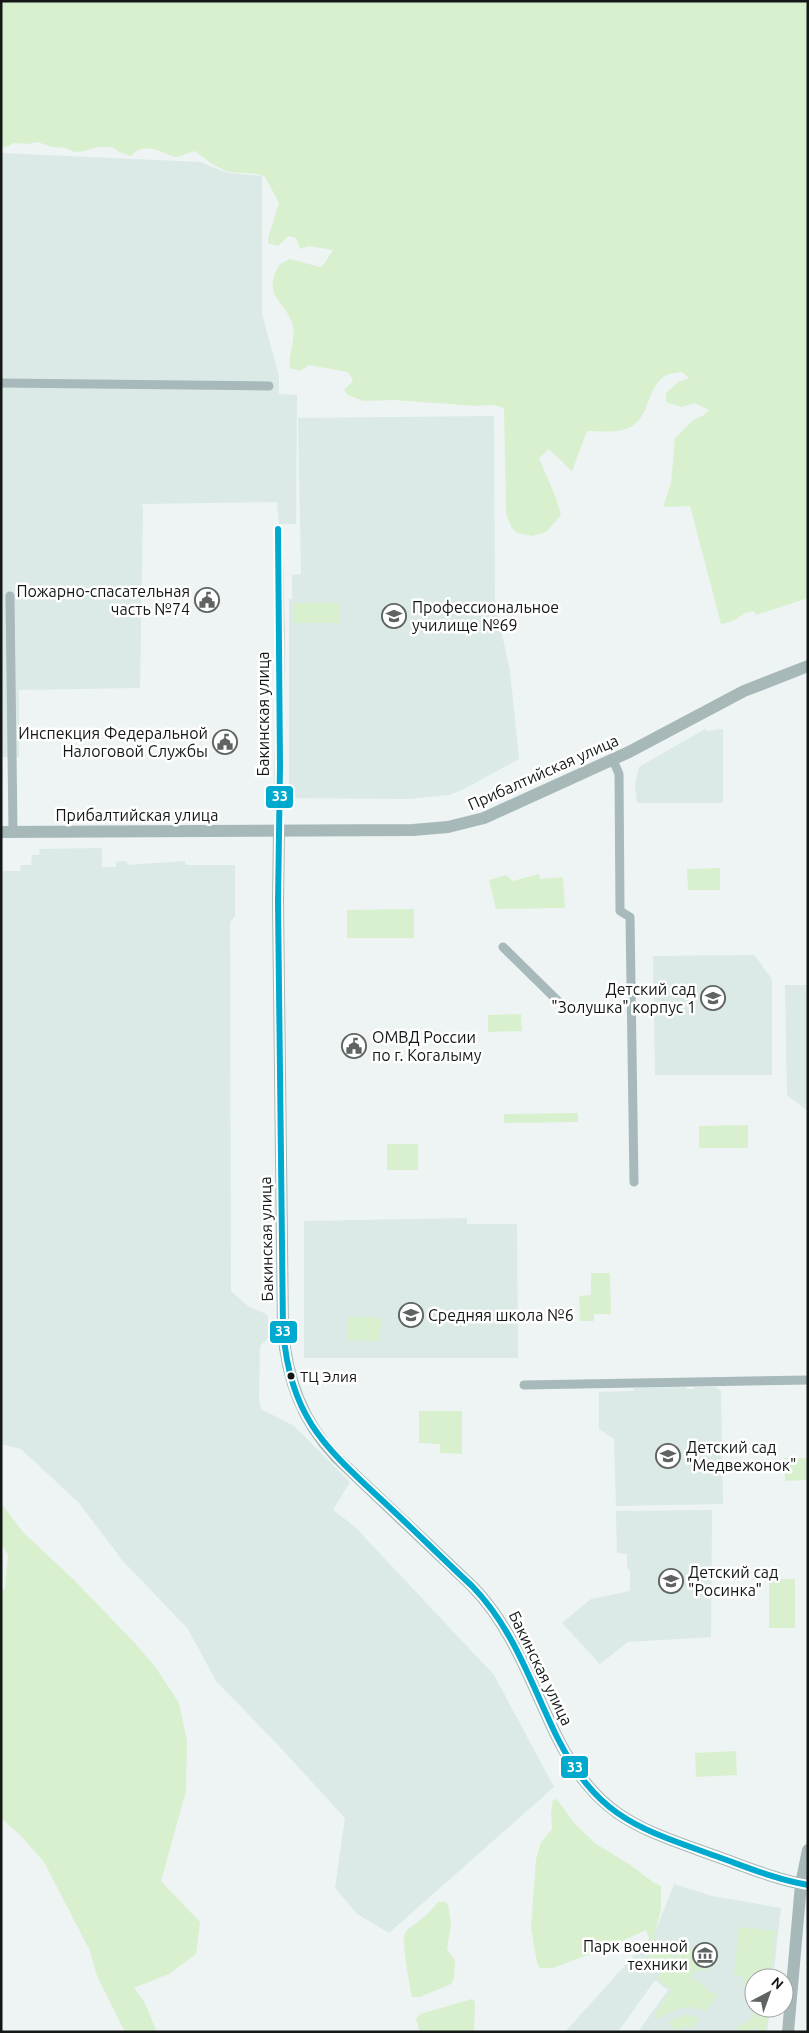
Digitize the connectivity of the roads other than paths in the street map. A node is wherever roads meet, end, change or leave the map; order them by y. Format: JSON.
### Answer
{"nodes":[{"id":1,"x":1,"y":383,"type":"edge"},
{"id":2,"x":269,"y":386,"type":"dead end"},
{"id":3,"x":278,"y":529,"type":"dead end"},
{"id":4,"x":10,"y":596,"type":"dead end"},
{"id":5,"x":808,"y":666,"type":"edge"},
{"id":6,"x":614,"y":760,"type":"junction"},
{"id":7,"x":279,"y":831,"type":"junction"},
{"id":8,"x":7,"y":832,"type":"edge"},
{"id":9,"x":503,"y":947,"type":"dead end"},
{"id":10,"x":563,"y":1006,"type":"dead end"},
{"id":11,"x":634,"y":1182,"type":"dead end"},
{"id":12,"x":808,"y":1380,"type":"edge"},
{"id":13,"x":524,"y":1385,"type":"dead end"},
{"id":14,"x":808,"y":1850,"type":"edge"},
{"id":15,"x":804,"y":1884,"type":"edge"},
{"id":16,"x":788,"y":2032,"type":"edge"}],
"edges":[{"from":1,"to":2,"type":"street"},
{"from":3,"to":7,"type":"street","name":"Бакинская улица"},
{"from":4,"to":8,"type":"street"},
{"from":5,"to":6,"type":"street","name":"Прибалтийская улица"},
{"from":6,"to":7,"type":"street","name":"Прибалтийская улица"},
{"from":6,"to":11,"type":"street"},
{"from":7,"to":8,"type":"street","name":"Прибалтийская улица"},
{"from":7,"to":15,"type":"street","name":"Бакинская улица"},
{"from":9,"to":10,"type":"street"},
{"from":12,"to":13,"type":"street"},
{"from":14,"to":15,"type":"street"},
{"from":15,"to":16,"type":"street"}]}
